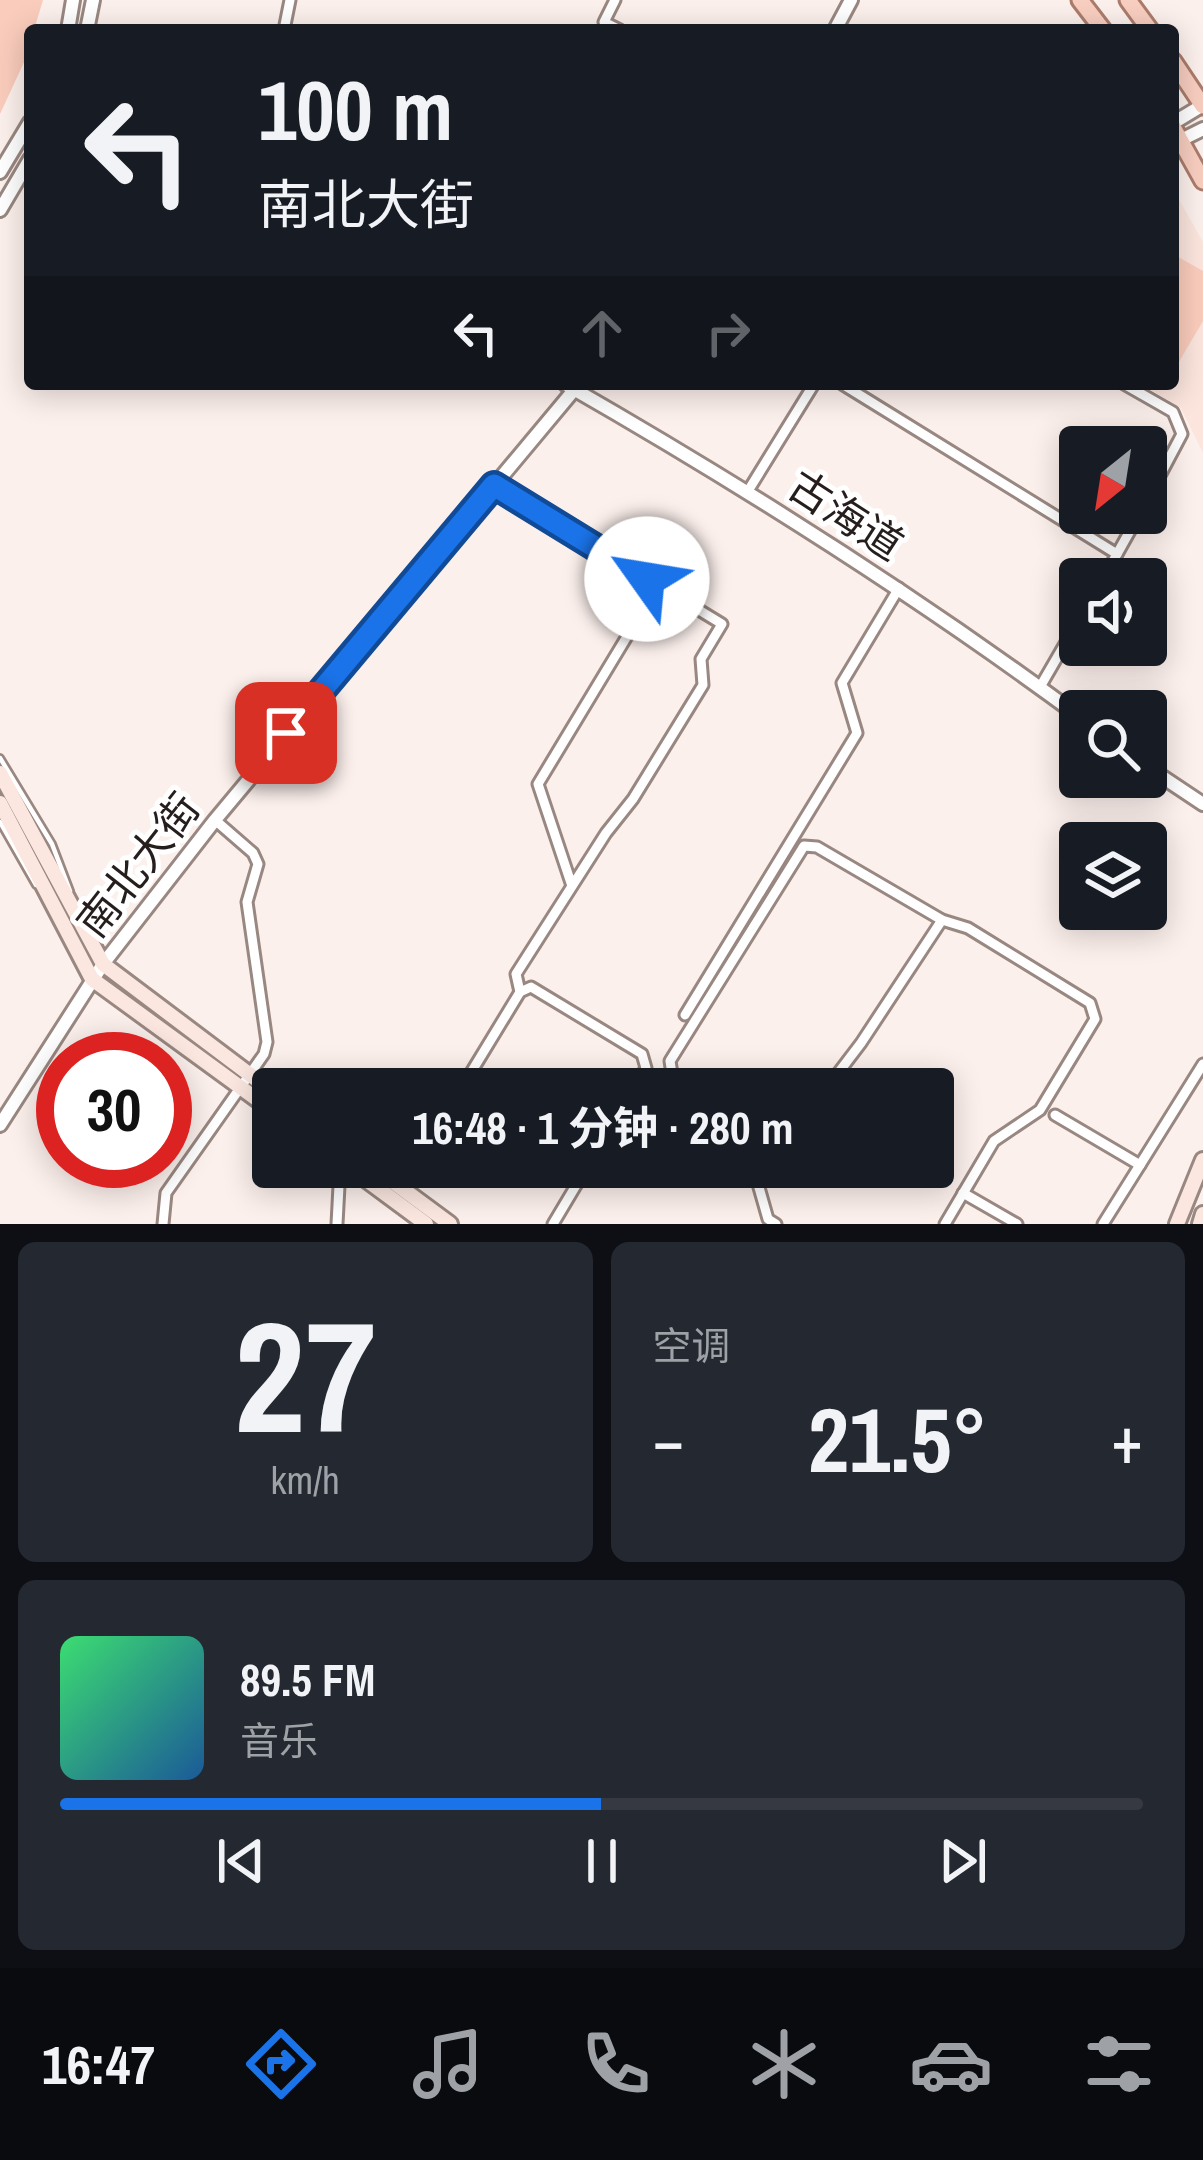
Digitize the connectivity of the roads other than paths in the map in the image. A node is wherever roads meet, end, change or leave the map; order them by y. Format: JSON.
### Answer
{"nodes":[{"id":1,"x":1080,"y":0,"type":"edge"},
{"id":2,"x":1098,"y":24,"type":"edge"},
{"id":3,"x":1179,"y":70,"type":"edge"},
{"id":4,"x":1203,"y":105,"type":"edge"},
{"id":5,"x":1179,"y":127,"type":"edge"},
{"id":6,"x":24,"y":132,"type":"edge"},
{"id":7,"x":1179,"y":136,"type":"edge"},
{"id":8,"x":24,"y":169,"type":"edge"},
{"id":9,"x":0,"y":172,"type":"edge"},
{"id":10,"x":1203,"y":181,"type":"edge"},
{"id":11,"x":0,"y":210,"type":"edge"},
{"id":12,"x":569,"y":390,"type":"edge"},
{"id":13,"x":579,"y":390,"type":"edge"},
{"id":14,"x":810,"y":390,"type":"edge"},
{"id":15,"x":852,"y":390,"type":"edge"},
{"id":16,"x":1134,"y":390,"type":"edge"},
{"id":17,"x":1167,"y":462,"type":"edge"},
{"id":18,"x":494,"y":485,"type":"junction"},
{"id":19,"x":748,"y":491,"type":"junction"},
{"id":20,"x":1128,"y":534,"type":"edge"},
{"id":21,"x":1117,"y":554,"type":"junction"},
{"id":22,"x":1115,"y":558,"type":"edge"},
{"id":23,"x":647,"y":579,"type":"dead end"},
{"id":24,"x":899,"y":588,"type":"junction"},
{"id":25,"x":1059,"y":654,"type":"edge"},
{"id":26,"x":1040,"y":687,"type":"junction"},
{"id":27,"x":1059,"y":701,"type":"edge"},
{"id":28,"x":0,"y":758,"type":"edge"},
{"id":29,"x":0,"y":773,"type":"edge"},
{"id":30,"x":1167,"y":780,"type":"edge"},
{"id":31,"x":0,"y":803,"type":"edge"},
{"id":32,"x":1203,"y":803,"type":"edge"},
{"id":33,"x":215,"y":820,"type":"junction"},
{"id":34,"x":0,"y":822,"type":"edge"},
{"id":35,"x":572,"y":886,"type":"junction"},
{"id":36,"x":74,"y":908,"type":"junction"},
{"id":37,"x":58,"y":914,"type":"junction"},
{"id":38,"x":942,"y":920,"type":"junction"},
{"id":39,"x":103,"y":964,"type":"junction"},
{"id":40,"x":92,"y":979,"type":"junction"},
{"id":41,"x":520,"y":992,"type":"junction"},
{"id":42,"x":685,"y":1015,"type":"dead end"},
{"id":43,"x":1203,"y":1064,"type":"edge"},
{"id":44,"x":474,"y":1068,"type":"edge"},
{"id":45,"x":646,"y":1068,"type":"edge"},
{"id":46,"x":671,"y":1068,"type":"edge"},
{"id":47,"x":840,"y":1068,"type":"edge"},
{"id":48,"x":245,"y":1081,"type":"junction"},
{"id":49,"x":252,"y":1084,"type":"edge"},
{"id":50,"x":252,"y":1088,"type":"edge"},
{"id":51,"x":1054,"y":1114,"type":"dead end"},
{"id":52,"x":0,"y":1126,"type":"edge"},
{"id":53,"x":1203,"y":1160,"type":"edge"},
{"id":54,"x":1140,"y":1165,"type":"junction"},
{"id":55,"x":339,"y":1188,"type":"edge"},
{"id":56,"x":378,"y":1188,"type":"edge"},
{"id":57,"x":402,"y":1188,"type":"edge"},
{"id":58,"x":575,"y":1188,"type":"edge"},
{"id":59,"x":759,"y":1188,"type":"edge"},
{"id":60,"x":963,"y":1193,"type":"junction"},
{"id":61,"x":1203,"y":1214,"type":"edge"},
{"id":62,"x":163,"y":1224,"type":"edge"},
{"id":63,"x":337,"y":1224,"type":"edge"},
{"id":64,"x":426,"y":1224,"type":"edge"},
{"id":65,"x":450,"y":1224,"type":"edge"},
{"id":66,"x":554,"y":1224,"type":"edge"},
{"id":67,"x":776,"y":1224,"type":"edge"},
{"id":68,"x":945,"y":1224,"type":"edge"},
{"id":69,"x":1017,"y":1224,"type":"edge"},
{"id":70,"x":1103,"y":1224,"type":"edge"},
{"id":71,"x":1177,"y":1224,"type":"edge"},
{"id":72,"x":1200,"y":1224,"type":"edge"}],
"edges":[{"from":1,"to":2,"type":"main road"},
{"from":3,"to":4,"type":"main road"},
{"from":4,"to":5,"type":"street"},
{"from":6,"to":9,"type":"street"},
{"from":7,"to":10,"type":"main road"},
{"from":8,"to":11,"type":"street"},
{"from":12,"to":18,"type":"street","name":"南北大街"},
{"from":13,"to":19,"type":"street","name":"古海道"},
{"from":14,"to":19,"type":"street"},
{"from":15,"to":21,"type":"street"},
{"from":16,"to":17,"type":"street"},
{"from":18,"to":23,"type":"street"},
{"from":18,"to":33,"type":"street","name":"南北大街"},
{"from":19,"to":24,"type":"street","name":"古海道"},
{"from":20,"to":21,"type":"street"},
{"from":21,"to":22,"type":"street"},
{"from":24,"to":26,"type":"street","name":"古海道"},
{"from":24,"to":42,"type":"street"},
{"from":25,"to":26,"type":"street"},
{"from":26,"to":27,"type":"street","name":"古海道"},
{"from":28,"to":36,"type":"lane"},
{"from":29,"to":36,"type":"main road"},
{"from":30,"to":32,"type":"street"},
{"from":31,"to":37,"type":"main road"},
{"from":33,"to":39,"type":"street","name":"南北大街"},
{"from":33,"to":48,"type":"street"},
{"from":34,"to":37,"type":"lane"},
{"from":35,"to":35,"type":"street"},
{"from":35,"to":41,"type":"street"},
{"from":36,"to":39,"type":"main road"},
{"from":37,"to":40,"type":"main road"},
{"from":38,"to":46,"type":"street"},
{"from":38,"to":47,"type":"street"},
{"from":38,"to":60,"type":"street"},
{"from":39,"to":40,"type":"street","name":"南北大街"},
{"from":39,"to":48,"type":"main road"},
{"from":40,"to":48,"type":"main road"},
{"from":40,"to":52,"type":"street","name":"南北大街"},
{"from":41,"to":44,"type":"street"},
{"from":41,"to":45,"type":"street"},
{"from":43,"to":54,"type":"street"},
{"from":48,"to":49,"type":"main road"},
{"from":48,"to":50,"type":"main road"},
{"from":48,"to":62,"type":"street"},
{"from":51,"to":54,"type":"street"},
{"from":53,"to":71,"type":"main road"},
{"from":54,"to":70,"type":"street"},
{"from":55,"to":63,"type":"street"},
{"from":56,"to":64,"type":"main road"},
{"from":57,"to":65,"type":"main road"},
{"from":58,"to":66,"type":"street"},
{"from":59,"to":67,"type":"street"},
{"from":60,"to":68,"type":"street"},
{"from":60,"to":69,"type":"street"},
{"from":61,"to":72,"type":"main road"}]}
